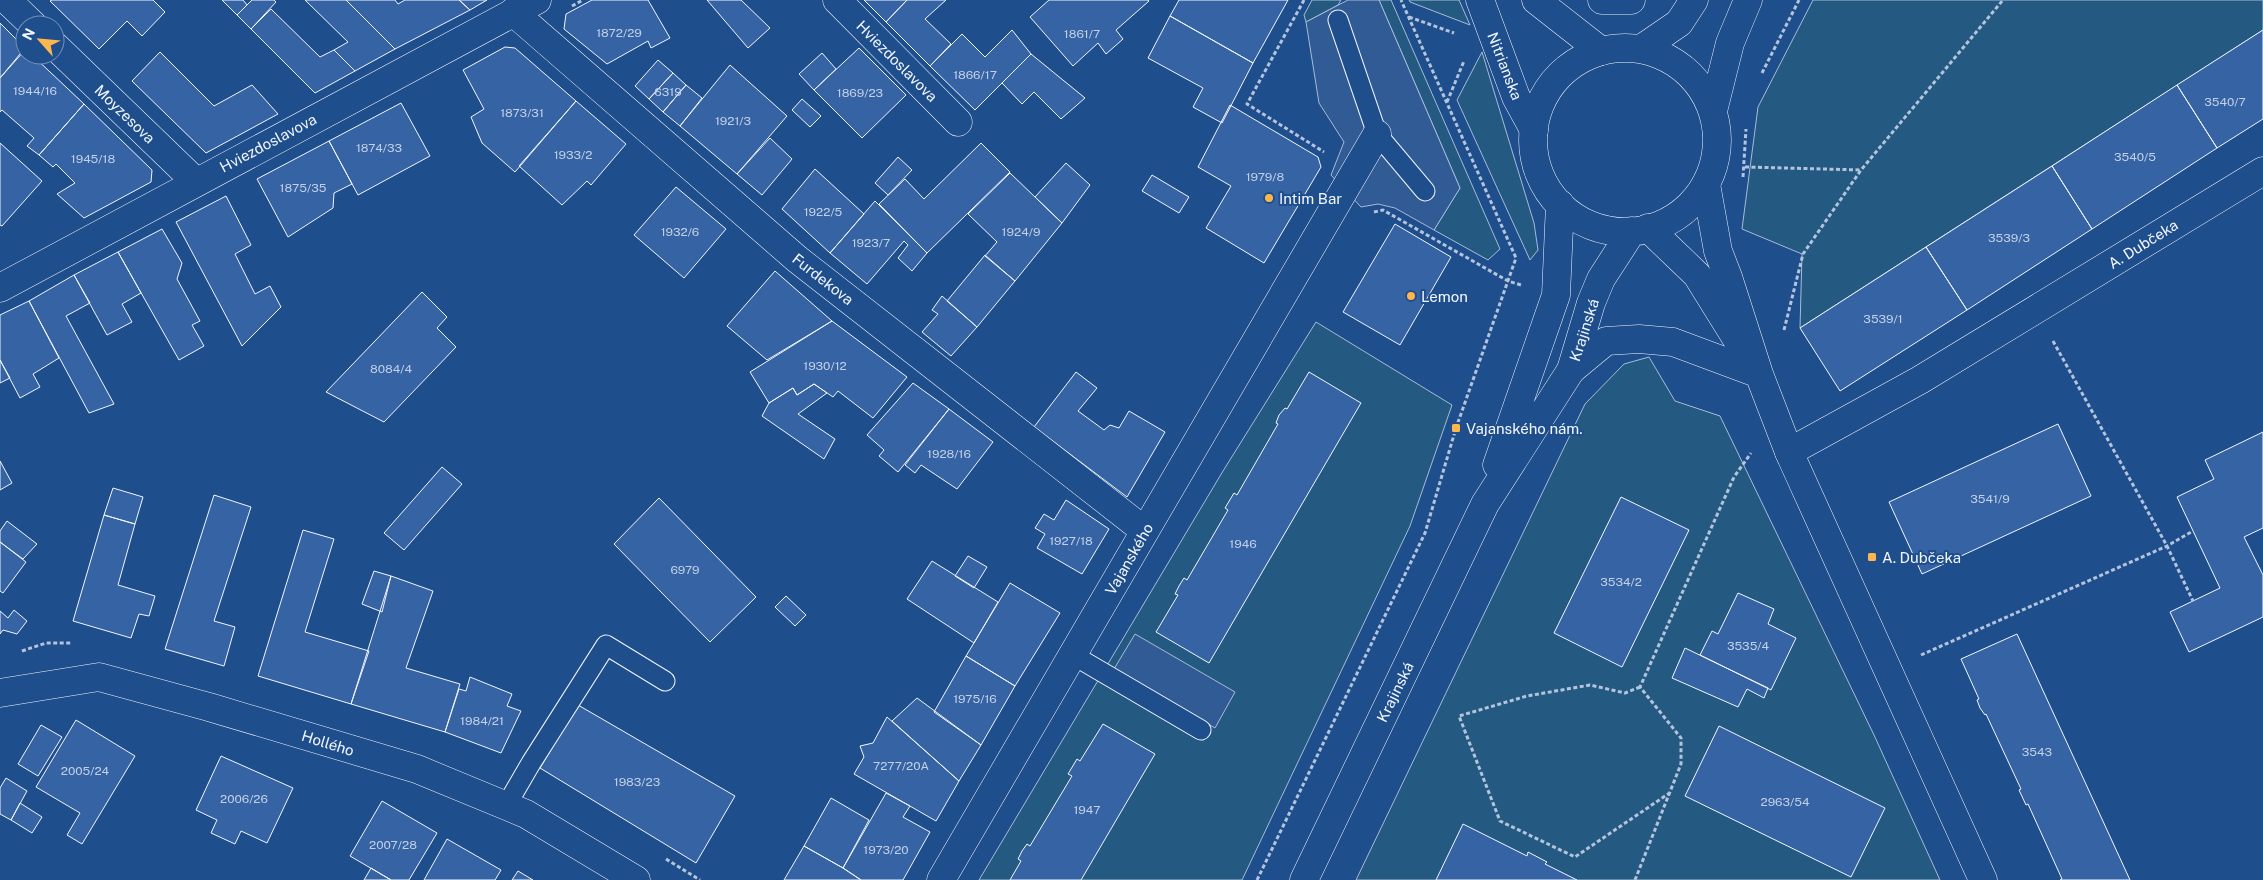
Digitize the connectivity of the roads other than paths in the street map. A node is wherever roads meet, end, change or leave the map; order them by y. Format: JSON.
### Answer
{"nodes":[{"id":1,"x":7,"y":0,"type":"edge"},
{"id":2,"x":537,"y":0,"type":"edge"},
{"id":3,"x":837,"y":0,"type":"edge"},
{"id":4,"x":1480,"y":0,"type":"edge"},
{"id":5,"x":1536,"y":0,"type":"edge"},
{"id":6,"x":1602,"y":0,"type":"edge"},
{"id":7,"x":1631,"y":0,"type":"edge"},
{"id":8,"x":1694,"y":0,"type":"edge"},
{"id":9,"x":1748,"y":0,"type":"edge"},
{"id":10,"x":513,"y":12,"type":"junction"},
{"id":11,"x":23,"y":15,"type":"edge"},
{"id":12,"x":1338,"y":20,"type":"dead end"},
{"id":13,"x":1641,"y":49,"type":"junction"},
{"id":14,"x":1601,"y":51,"type":"junction"},
{"id":15,"x":65,"y":56,"type":"edge"},
{"id":16,"x":1713,"y":111,"type":"junction"},
{"id":17,"x":958,"y":122,"type":"dead end"},
{"id":18,"x":1534,"y":130,"type":"junction"},
{"id":19,"x":1377,"y":134,"type":"junction"},
{"id":20,"x":2263,"y":171,"type":"edge"},
{"id":21,"x":196,"y":182,"type":"junction"},
{"id":22,"x":1706,"y":184,"type":"junction"},
{"id":23,"x":1425,"y":191,"type":"dead end"},
{"id":24,"x":1560,"y":204,"type":"junction"},
{"id":25,"x":1640,"y":230,"type":"junction"},
{"id":26,"x":0,"y":288,"type":"edge"},
{"id":27,"x":1570,"y":370,"type":"junction"},
{"id":28,"x":1759,"y":374,"type":"junction"},
{"id":29,"x":1785,"y":442,"type":"junction"},
{"id":30,"x":1485,"y":504,"type":"junction"},
{"id":31,"x":1145,"y":531,"type":"junction"},
{"id":32,"x":1073,"y":655,"type":"junction"},
{"id":33,"x":665,"y":681,"type":"dead end"},
{"id":34,"x":1,"y":691,"type":"edge"},
{"id":35,"x":1201,"y":730,"type":"dead end"},
{"id":36,"x":506,"y":806,"type":"junction"},
{"id":37,"x":636,"y":880,"type":"edge"},
{"id":38,"x":941,"y":880,"type":"edge"},
{"id":39,"x":1304,"y":880,"type":"edge"},
{"id":40,"x":1983,"y":880,"type":"edge"}],
"edges":[{"from":1,"to":11,"type":"street"},
{"from":2,"to":10,"type":"street","name":"Hviezdoslavova"},
{"from":3,"to":17,"type":"street","name":"Hviezdoslavova"},
{"from":4,"to":18,"type":"street","name":"Nitrianska"},
{"from":5,"to":14,"type":"street"},
{"from":6,"to":7,"type":"street"},
{"from":8,"to":13,"type":"street"},
{"from":9,"to":16,"type":"street"},
{"from":10,"to":21,"type":"street","name":"Hviezdoslavova"},
{"from":10,"to":31,"type":"street","name":"Furdekova"},
{"from":12,"to":19,"type":"lane"},
{"from":13,"to":14,"type":"street"},
{"from":13,"to":16,"type":"street"},
{"from":14,"to":18,"type":"street"},
{"from":15,"to":21,"type":"street","name":"Moyzesova"},
{"from":16,"to":22,"type":"street"},
{"from":18,"to":24,"type":"street"},
{"from":19,"to":23,"type":"lane"},
{"from":19,"to":31,"type":"street","name":"Vajanského"},
{"from":20,"to":29,"type":"street","name":"A. Dubčeka"},
{"from":21,"to":26,"type":"street","name":"Hviezdoslavova"},
{"from":22,"to":25,"type":"street"},
{"from":22,"to":28,"type":"street"},
{"from":24,"to":25,"type":"street"},
{"from":24,"to":30,"type":"street","name":"Krajinská"},
{"from":25,"to":27,"type":"street","name":"Krajinská"},
{"from":25,"to":28,"type":"street"},
{"from":27,"to":28,"type":"street"},
{"from":27,"to":30,"type":"street","name":"Krajinská"},
{"from":28,"to":29,"type":"street"},
{"from":29,"to":40,"type":"street"},
{"from":30,"to":39,"type":"street","name":"Krajinská"},
{"from":31,"to":32,"type":"street","name":"Vajanského"},
{"from":32,"to":35,"type":"lane"},
{"from":32,"to":38,"type":"street","name":"Vajanského"},
{"from":33,"to":36,"type":"lane"},
{"from":34,"to":36,"type":"street","name":"Hollého"},
{"from":36,"to":37,"type":"street","name":"Hollého"}]}
